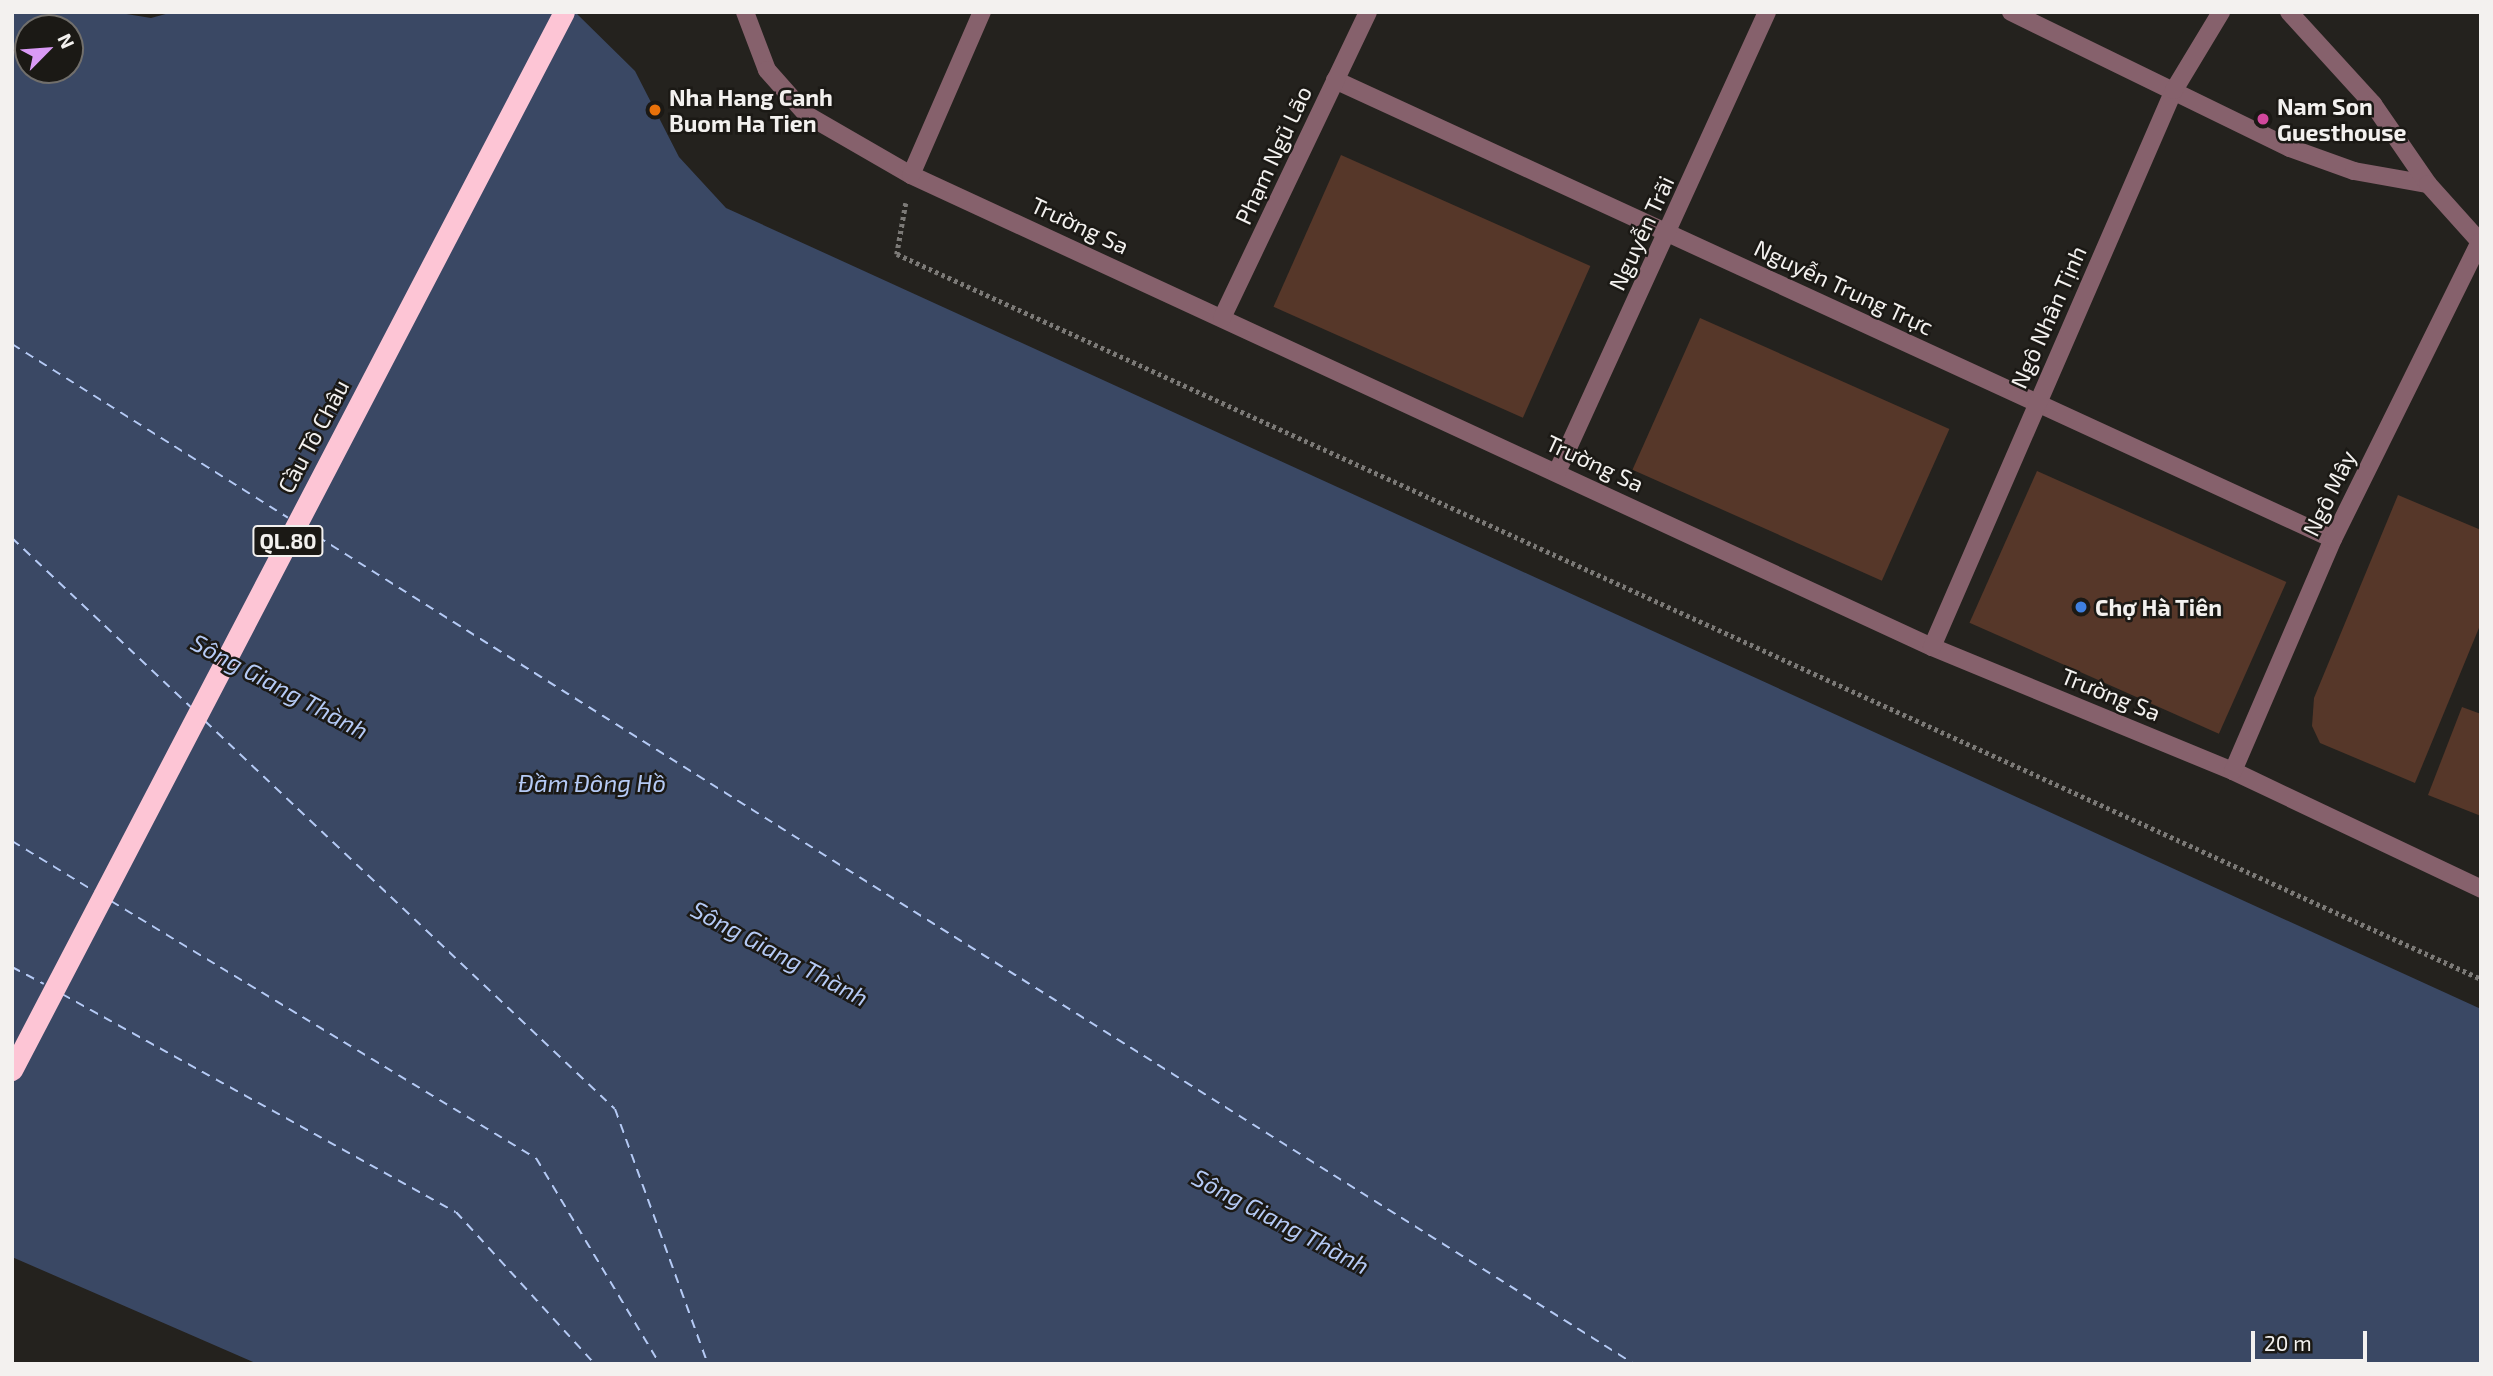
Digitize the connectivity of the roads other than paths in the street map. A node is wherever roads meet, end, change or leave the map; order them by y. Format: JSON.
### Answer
{"nodes":[{"id":1,"x":564,"y":12,"type":"edge"},
{"id":2,"x":744,"y":12,"type":"edge"},
{"id":3,"x":982,"y":12,"type":"edge"},
{"id":4,"x":1368,"y":12,"type":"edge"},
{"id":5,"x":1767,"y":12,"type":"edge"},
{"id":6,"x":2011,"y":12,"type":"edge"},
{"id":7,"x":2221,"y":12,"type":"edge"},
{"id":8,"x":2290,"y":12,"type":"edge"},
{"id":9,"x":1335,"y":80,"type":"junction"},
{"id":10,"x":2174,"y":90,"type":"junction"},
{"id":11,"x":911,"y":175,"type":"junction"},
{"id":12,"x":2428,"y":184,"type":"junction"},
{"id":13,"x":1668,"y":233,"type":"junction"},
{"id":14,"x":2480,"y":243,"type":"edge"},
{"id":15,"x":1222,"y":318,"type":"junction"},
{"id":16,"x":2037,"y":403,"type":"junction"},
{"id":17,"x":1556,"y":472,"type":"junction"},
{"id":18,"x":2333,"y":539,"type":"junction"},
{"id":19,"x":1932,"y":647,"type":"junction"},
{"id":20,"x":2234,"y":771,"type":"junction"},
{"id":21,"x":2481,"y":888,"type":"edge"},
{"id":22,"x":12,"y":1070,"type":"edge"}],
"edges":[{"from":1,"to":22,"type":"highway","name":"Cầu Tô Châu","number":"QL.80"},
{"from":2,"to":11,"type":"street","name":"Trường Sa"},
{"from":3,"to":11,"type":"street"},
{"from":4,"to":9,"type":"street","name":"Phạm Ngũ Lão"},
{"from":5,"to":13,"type":"street","name":"Nguyễn Trãi"},
{"from":6,"to":10,"type":"street"},
{"from":7,"to":10,"type":"street","name":"Ngô Nhân Tịnh"},
{"from":8,"to":12,"type":"street"},
{"from":9,"to":13,"type":"street","name":"Nguyễn Trung Trực"},
{"from":9,"to":15,"type":"street","name":"Phạm Ngũ Lão"},
{"from":10,"to":12,"type":"street"},
{"from":10,"to":16,"type":"street","name":"Ngô Nhân Tịnh"},
{"from":11,"to":15,"type":"street","name":"Trường Sa"},
{"from":12,"to":14,"type":"street"},
{"from":13,"to":16,"type":"street","name":"Nguyễn Trung Trực"},
{"from":13,"to":17,"type":"street","name":"Nguyễn Trãi"},
{"from":14,"to":18,"type":"street","name":"Ngô Mây"},
{"from":15,"to":17,"type":"street","name":"Trường Sa"},
{"from":16,"to":18,"type":"street","name":"Nguyễn Trung Trực"},
{"from":16,"to":19,"type":"street","name":"Ngô Nhân Tịnh"},
{"from":17,"to":19,"type":"street","name":"Trường Sa"},
{"from":18,"to":20,"type":"street","name":"Ngô Mây"},
{"from":19,"to":20,"type":"street","name":"Trường Sa"},
{"from":20,"to":21,"type":"street","name":"Trường Sa"}]}
